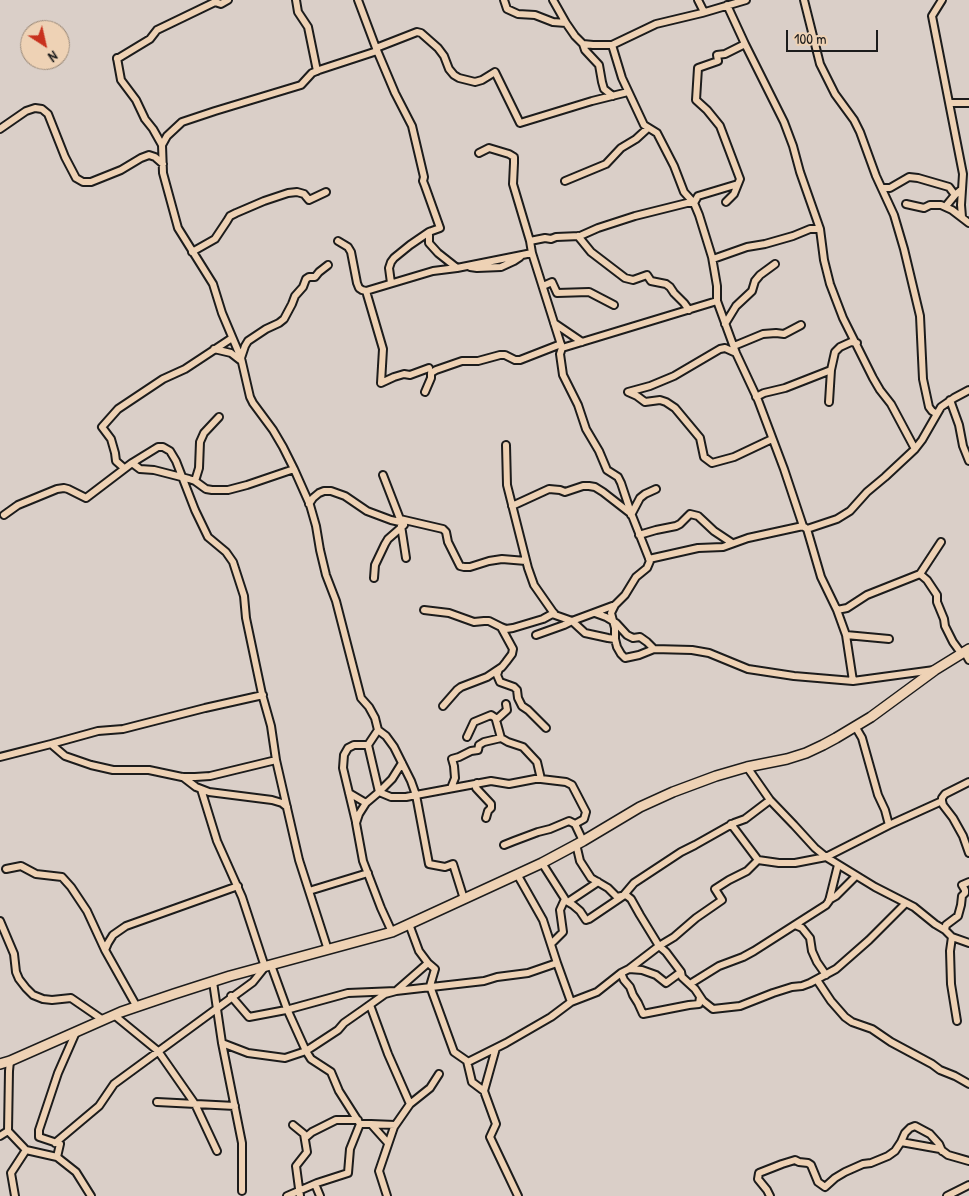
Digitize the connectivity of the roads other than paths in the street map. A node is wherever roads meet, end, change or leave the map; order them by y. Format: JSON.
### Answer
{"nodes":[{"id":1,"x":228,"y":0,"type":"edge"},
{"id":2,"x":296,"y":0,"type":"edge"},
{"id":3,"x":358,"y":0,"type":"edge"},
{"id":4,"x":504,"y":0,"type":"edge"},
{"id":5,"x":553,"y":0,"type":"edge"},
{"id":6,"x":698,"y":0,"type":"edge"},
{"id":7,"x":746,"y":0,"type":"edge"},
{"id":8,"x":804,"y":0,"type":"edge"},
{"id":9,"x":942,"y":0,"type":"edge"},
{"id":10,"x":727,"y":5,"type":"junction"},
{"id":11,"x":704,"y":12,"type":"junction"},
{"id":12,"x":566,"y":23,"type":"junction"},
{"id":13,"x":584,"y":44,"type":"junction"},
{"id":14,"x":746,"y":44,"type":"junction"},
{"id":15,"x":612,"y":45,"type":"junction"},
{"id":16,"x":376,"y":50,"type":"junction"},
{"id":17,"x":317,"y":71,"type":"junction"},
{"id":18,"x":628,"y":92,"type":"junction"},
{"id":19,"x":613,"y":96,"type":"junction"},
{"id":20,"x":969,"y":103,"type":"edge"},
{"id":21,"x":950,"y":104,"type":"junction"},
{"id":22,"x":648,"y":128,"type":"junction"},
{"id":23,"x":0,"y":129,"type":"edge"},
{"id":24,"x":162,"y":146,"type":"junction"},
{"id":25,"x":479,"y":153,"type":"dead end"},
{"id":26,"x":163,"y":164,"type":"junction"},
{"id":27,"x":565,"y":181,"type":"dead end"},
{"id":28,"x":738,"y":184,"type":"junction"},
{"id":29,"x":882,"y":188,"type":"junction"},
{"id":30,"x":962,"y":189,"type":"junction"},
{"id":31,"x":326,"y":192,"type":"dead end"},
{"id":32,"x":955,"y":195,"type":"junction"},
{"id":33,"x":726,"y":202,"type":"dead end"},
{"id":34,"x":694,"y":203,"type":"junction"},
{"id":35,"x":906,"y":204,"type":"dead end"},
{"id":36,"x":946,"y":206,"type":"junction"},
{"id":37,"x":962,"y":217,"type":"junction"},
{"id":38,"x":969,"y":223,"type":"edge"},
{"id":39,"x":820,"y":229,"type":"junction"},
{"id":40,"x":429,"y":232,"type":"junction"},
{"id":41,"x":578,"y":236,"type":"junction"},
{"id":42,"x":530,"y":241,"type":"junction"},
{"id":43,"x":338,"y":242,"type":"dead end"},
{"id":44,"x":192,"y":252,"type":"junction"},
{"id":45,"x":532,"y":253,"type":"junction"},
{"id":46,"x":713,"y":259,"type":"junction"},
{"id":47,"x":775,"y":264,"type":"dead end"},
{"id":48,"x":328,"y":265,"type":"dead end"},
{"id":49,"x":457,"y":268,"type":"junction"},
{"id":50,"x":391,"y":283,"type":"junction"},
{"id":51,"x":543,"y":286,"type":"junction"},
{"id":52,"x":366,"y":291,"type":"junction"},
{"id":53,"x":717,"y":301,"type":"junction"},
{"id":54,"x":614,"y":304,"type":"dead end"},
{"id":55,"x":689,"y":310,"type":"junction"},
{"id":56,"x":554,"y":323,"type":"junction"},
{"id":57,"x":725,"y":324,"type":"junction"},
{"id":58,"x":801,"y":325,"type":"dead end"},
{"id":59,"x":232,"y":338,"type":"junction"},
{"id":60,"x":582,"y":342,"type":"junction"},
{"id":61,"x":857,"y":343,"type":"junction"},
{"id":62,"x":562,"y":346,"type":"junction"},
{"id":63,"x":214,"y":349,"type":"junction"},
{"id":64,"x":735,"y":350,"type":"junction"},
{"id":65,"x":241,"y":359,"type":"junction"},
{"id":66,"x":429,"y":368,"type":"dead end"},
{"id":67,"x":831,"y":370,"type":"junction"},
{"id":68,"x":969,"y":390,"type":"edge"},
{"id":69,"x":425,"y":392,"type":"dead end"},
{"id":70,"x":756,"y":397,"type":"junction"},
{"id":71,"x":950,"y":400,"type":"junction"},
{"id":72,"x":829,"y":402,"type":"dead end"},
{"id":73,"x":936,"y":414,"type":"junction"},
{"id":74,"x":219,"y":416,"type":"dead end"},
{"id":75,"x":772,"y":439,"type":"junction"},
{"id":76,"x":506,"y":445,"type":"dead end"},
{"id":77,"x":915,"y":449,"type":"junction"},
{"id":78,"x":969,"y":461,"type":"edge"},
{"id":79,"x":132,"y":463,"type":"junction"},
{"id":80,"x":124,"y":468,"type":"junction"},
{"id":81,"x":294,"y":469,"type":"junction"},
{"id":82,"x":383,"y":476,"type":"dead end"},
{"id":83,"x":183,"y":477,"type":"junction"},
{"id":84,"x":195,"y":481,"type":"junction"},
{"id":85,"x":656,"y":489,"type":"dead end"},
{"id":86,"x":309,"y":504,"type":"junction"},
{"id":87,"x":512,"y":506,"type":"junction"},
{"id":88,"x":631,"y":514,"type":"junction"},
{"id":89,"x":4,"y":515,"type":"dead end"},
{"id":90,"x":400,"y":523,"type":"junction"},
{"id":91,"x":805,"y":527,"type":"junction"},
{"id":92,"x":639,"y":535,"type":"junction"},
{"id":93,"x":941,"y":542,"type":"dead end"},
{"id":94,"x":732,"y":544,"type":"junction"},
{"id":95,"x":406,"y":558,"type":"dead end"},
{"id":96,"x":649,"y":559,"type":"junction"},
{"id":97,"x":526,"y":561,"type":"junction"},
{"id":98,"x":920,"y":574,"type":"junction"},
{"id":99,"x":374,"y":578,"type":"dead end"},
{"id":100,"x":615,"y":606,"type":"junction"},
{"id":101,"x":424,"y":610,"type":"dead end"},
{"id":102,"x":837,"y":610,"type":"junction"},
{"id":103,"x":554,"y":613,"type":"junction"},
{"id":104,"x":595,"y":613,"type":"junction"},
{"id":105,"x":562,"y":618,"type":"junction"},
{"id":106,"x":543,"y":619,"type":"junction"},
{"id":107,"x":572,"y":620,"type":"junction"},
{"id":108,"x":613,"y":620,"type":"junction"},
{"id":109,"x":501,"y":627,"type":"junction"},
{"id":110,"x":846,"y":635,"type":"junction"},
{"id":111,"x":536,"y":636,"type":"dead end"},
{"id":112,"x":615,"y":639,"type":"junction"},
{"id":113,"x":890,"y":639,"type":"dead end"},
{"id":114,"x":654,"y":649,"type":"junction"},
{"id":115,"x":965,"y":651,"type":"edge"},
{"id":116,"x":969,"y":660,"type":"edge"},
{"id":117,"x":499,"y":669,"type":"junction"},
{"id":118,"x":935,"y":670,"type":"junction"},
{"id":119,"x":853,"y":681,"type":"junction"},
{"id":120,"x":263,"y":695,"type":"junction"},
{"id":121,"x":506,"y":704,"type":"dead end"},
{"id":122,"x":443,"y":706,"type":"dead end"},
{"id":123,"x":497,"y":719,"type":"junction"},
{"id":124,"x":855,"y":726,"type":"junction"},
{"id":125,"x":546,"y":728,"type":"dead end"},
{"id":126,"x":378,"y":730,"type":"junction"},
{"id":127,"x":467,"y":737,"type":"dead end"},
{"id":128,"x":502,"y":738,"type":"junction"},
{"id":129,"x":51,"y":744,"type":"junction"},
{"id":130,"x":368,"y":745,"type":"junction"},
{"id":131,"x":0,"y":757,"type":"edge"},
{"id":132,"x":276,"y":760,"type":"junction"},
{"id":133,"x":402,"y":763,"type":"junction"},
{"id":134,"x":747,"y":767,"type":"junction"},
{"id":135,"x":182,"y":776,"type":"junction"},
{"id":136,"x":541,"y":779,"type":"junction"},
{"id":137,"x":969,"y":782,"type":"edge"},
{"id":138,"x":477,"y":784,"type":"junction"},
{"id":139,"x":201,"y":788,"type":"junction"},
{"id":140,"x":451,"y":788,"type":"junction"},
{"id":141,"x":378,"y":792,"type":"junction"},
{"id":142,"x":349,"y":793,"type":"junction"},
{"id":143,"x":416,"y":795,"type":"junction"},
{"id":144,"x":770,"y":800,"type":"junction"},
{"id":145,"x":942,"y":801,"type":"junction"},
{"id":146,"x":366,"y":803,"type":"junction"},
{"id":147,"x":287,"y":807,"type":"junction"},
{"id":148,"x":486,"y":818,"type":"dead end"},
{"id":149,"x":356,"y":824,"type":"junction"},
{"id":150,"x":575,"y":824,"type":"junction"},
{"id":151,"x":731,"y":824,"type":"junction"},
{"id":152,"x":889,"y":825,"type":"junction"},
{"id":153,"x":580,"y":842,"type":"junction"},
{"id":154,"x":504,"y":845,"type":"dead end"},
{"id":155,"x":969,"y":853,"type":"edge"},
{"id":156,"x":826,"y":857,"type":"junction"},
{"id":157,"x":758,"y":860,"type":"junction"},
{"id":158,"x":542,"y":863,"type":"junction"},
{"id":159,"x":838,"y":865,"type":"junction"},
{"id":160,"x":6,"y":869,"type":"dead end"},
{"id":161,"x":368,"y":873,"type":"junction"},
{"id":162,"x":517,"y":874,"type":"junction"},
{"id":163,"x":856,"y":876,"type":"junction"},
{"id":164,"x":598,"y":882,"type":"junction"},
{"id":165,"x":969,"y":882,"type":"edge"},
{"id":166,"x":238,"y":886,"type":"junction"},
{"id":167,"x":967,"y":888,"type":"edge"},
{"id":168,"x":309,"y":891,"type":"junction"},
{"id":169,"x":623,"y":896,"type":"junction"},
{"id":170,"x":464,"y":899,"type":"junction"},
{"id":171,"x":829,"y":900,"type":"junction"},
{"id":172,"x":566,"y":901,"type":"junction"},
{"id":173,"x":906,"y":903,"type":"junction"},
{"id":174,"x":0,"y":921,"type":"edge"},
{"id":175,"x":408,"y":924,"type":"junction"},
{"id":176,"x":795,"y":925,"type":"junction"},
{"id":177,"x":945,"y":930,"type":"junction"},
{"id":178,"x":392,"y":932,"type":"junction"},
{"id":179,"x":952,"y":937,"type":"junction"},
{"id":180,"x":969,"y":943,"type":"edge"},
{"id":181,"x":551,"y":944,"type":"junction"},
{"id":182,"x":658,"y":946,"type":"junction"},
{"id":183,"x":105,"y":950,"type":"junction"},
{"id":184,"x":328,"y":950,"type":"junction"},
{"id":185,"x":428,"y":963,"type":"junction"},
{"id":186,"x":557,"y":963,"type":"junction"},
{"id":187,"x":268,"y":966,"type":"junction"},
{"id":188,"x":435,"y":969,"type":"junction"},
{"id":189,"x":630,"y":969,"type":"junction"},
{"id":190,"x":681,"y":972,"type":"junction"},
{"id":191,"x":621,"y":973,"type":"junction"},
{"id":192,"x":826,"y":975,"type":"junction"},
{"id":193,"x":817,"y":980,"type":"junction"},
{"id":194,"x":213,"y":982,"type":"junction"},
{"id":195,"x":690,"y":984,"type":"junction"},
{"id":196,"x":439,"y":985,"type":"junction"},
{"id":197,"x":430,"y":986,"type":"junction"},
{"id":198,"x":396,"y":991,"type":"junction"},
{"id":199,"x":232,"y":996,"type":"junction"},
{"id":200,"x":700,"y":997,"type":"junction"},
{"id":201,"x":571,"y":1002,"type":"junction"},
{"id":202,"x":370,"y":1005,"type":"junction"},
{"id":203,"x":137,"y":1007,"type":"junction"},
{"id":204,"x":217,"y":1007,"type":"junction"},
{"id":205,"x":287,"y":1009,"type":"junction"},
{"id":206,"x":114,"y":1015,"type":"junction"},
{"id":207,"x":103,"y":1020,"type":"junction"},
{"id":208,"x":957,"y":1021,"type":"dead end"},
{"id":209,"x":76,"y":1032,"type":"junction"},
{"id":210,"x":222,"y":1043,"type":"junction"},
{"id":211,"x":496,"y":1048,"type":"junction"},
{"id":212,"x":158,"y":1051,"type":"junction"},
{"id":213,"x":306,"y":1051,"type":"junction"},
{"id":214,"x":10,"y":1060,"type":"junction"},
{"id":215,"x":468,"y":1062,"type":"junction"},
{"id":216,"x":0,"y":1064,"type":"edge"},
{"id":217,"x":439,"y":1074,"type":"dead end"},
{"id":218,"x":969,"y":1084,"type":"edge"},
{"id":219,"x":484,"y":1092,"type":"junction"},
{"id":220,"x":158,"y":1102,"type":"dead end"},
{"id":221,"x":195,"y":1104,"type":"junction"},
{"id":222,"x":410,"y":1104,"type":"junction"},
{"id":223,"x":234,"y":1106,"type":"junction"},
{"id":224,"x":359,"y":1122,"type":"junction"},
{"id":225,"x":371,"y":1124,"type":"junction"},
{"id":226,"x":293,"y":1125,"type":"dead end"},
{"id":227,"x":395,"y":1125,"type":"junction"},
{"id":228,"x":8,"y":1131,"type":"junction"},
{"id":229,"x":0,"y":1136,"type":"edge"},
{"id":230,"x":305,"y":1138,"type":"junction"},
{"id":231,"x":901,"y":1142,"type":"junction"},
{"id":232,"x":56,"y":1143,"type":"junction"},
{"id":233,"x":388,"y":1143,"type":"junction"},
{"id":234,"x":26,"y":1150,"type":"junction"},
{"id":235,"x":942,"y":1150,"type":"junction"},
{"id":236,"x":217,"y":1151,"type":"dead end"},
{"id":237,"x":57,"y":1157,"type":"junction"},
{"id":238,"x":969,"y":1161,"type":"edge"},
{"id":239,"x":315,"y":1184,"type":"junction"},
{"id":240,"x":969,"y":1186,"type":"edge"},
{"id":241,"x":242,"y":1191,"type":"dead end"},
{"id":242,"x":300,"y":1193,"type":"edge"},
{"id":243,"x":14,"y":1196,"type":"edge"},
{"id":244,"x":91,"y":1196,"type":"edge"},
{"id":245,"x":287,"y":1196,"type":"edge"},
{"id":246,"x":320,"y":1196,"type":"edge"},
{"id":247,"x":387,"y":1196,"type":"edge"},
{"id":248,"x":518,"y":1196,"type":"edge"},
{"id":249,"x":770,"y":1196,"type":"edge"},
{"id":250,"x":947,"y":1196,"type":"edge"}],
"edges":[{"from":1,"to":24,"type":"street"},
{"from":2,"to":17,"type":"street"},
{"from":3,"to":16,"type":"street"},
{"from":4,"to":12,"type":"street"},
{"from":5,"to":12,"type":"street"},
{"from":6,"to":11,"type":"street"},
{"from":7,"to":10,"type":"street"},
{"from":8,"to":29,"type":"street"},
{"from":9,"to":21,"type":"street"},
{"from":10,"to":11,"type":"street"},
{"from":10,"to":14,"type":"street"},
{"from":11,"to":15,"type":"street"},
{"from":12,"to":13,"type":"street"},
{"from":13,"to":15,"type":"street"},
{"from":13,"to":19,"type":"street"},
{"from":14,"to":28,"type":"street"},
{"from":14,"to":39,"type":"street"},
{"from":15,"to":18,"type":"street"},
{"from":16,"to":17,"type":"street"},
{"from":16,"to":19,"type":"street"},
{"from":16,"to":40,"type":"street"},
{"from":17,"to":24,"type":"street"},
{"from":18,"to":19,"type":"street"},
{"from":18,"to":22,"type":"street"},
{"from":20,"to":21,"type":"street"},
{"from":21,"to":30,"type":"street"},
{"from":22,"to":27,"type":"street"},
{"from":22,"to":34,"type":"street"},
{"from":23,"to":26,"type":"street"},
{"from":24,"to":26,"type":"street"},
{"from":25,"to":42,"type":"street"},
{"from":26,"to":44,"type":"street"},
{"from":28,"to":33,"type":"street"},
{"from":28,"to":34,"type":"street"},
{"from":29,"to":32,"type":"street"},
{"from":29,"to":73,"type":"street"},
{"from":30,"to":32,"type":"street"},
{"from":30,"to":37,"type":"street"},
{"from":31,"to":44,"type":"street"},
{"from":32,"to":36,"type":"street"},
{"from":34,"to":41,"type":"street"},
{"from":34,"to":46,"type":"street"},
{"from":35,"to":36,"type":"street"},
{"from":36,"to":37,"type":"street"},
{"from":37,"to":38,"type":"street"},
{"from":39,"to":46,"type":"street"},
{"from":39,"to":61,"type":"street"},
{"from":40,"to":49,"type":"street"},
{"from":40,"to":50,"type":"street"},
{"from":41,"to":42,"type":"street"},
{"from":41,"to":55,"type":"street"},
{"from":42,"to":45,"type":"street"},
{"from":43,"to":52,"type":"street"},
{"from":44,"to":59,"type":"street"},
{"from":45,"to":49,"type":"street"},
{"from":45,"to":51,"type":"street"},
{"from":46,"to":53,"type":"street"},
{"from":47,"to":57,"type":"street"},
{"from":48,"to":65,"type":"street"},
{"from":49,"to":50,"type":"street"},
{"from":50,"to":52,"type":"street"},
{"from":51,"to":54,"type":"street"},
{"from":51,"to":56,"type":"street"},
{"from":52,"to":66,"type":"street"},
{"from":53,"to":55,"type":"street"},
{"from":53,"to":57,"type":"street"},
{"from":55,"to":60,"type":"street"},
{"from":56,"to":60,"type":"street"},
{"from":56,"to":62,"type":"street"},
{"from":57,"to":64,"type":"street"},
{"from":58,"to":64,"type":"street"},
{"from":59,"to":63,"type":"street"},
{"from":59,"to":65,"type":"street"},
{"from":60,"to":62,"type":"street"},
{"from":61,"to":67,"type":"street"},
{"from":61,"to":77,"type":"street"},
{"from":62,"to":69,"type":"street"},
{"from":62,"to":88,"type":"street"},
{"from":63,"to":65,"type":"street"},
{"from":63,"to":80,"type":"street"},
{"from":64,"to":70,"type":"street"},
{"from":64,"to":75,"type":"street"},
{"from":65,"to":81,"type":"street"},
{"from":67,"to":70,"type":"street"},
{"from":67,"to":72,"type":"street"},
{"from":68,"to":71,"type":"street"},
{"from":70,"to":75,"type":"street"},
{"from":71,"to":73,"type":"street"},
{"from":71,"to":78,"type":"street"},
{"from":73,"to":77,"type":"street"},
{"from":74,"to":84,"type":"street"},
{"from":75,"to":91,"type":"street"},
{"from":76,"to":87,"type":"street"},
{"from":77,"to":91,"type":"street"},
{"from":79,"to":80,"type":"street"},
{"from":79,"to":83,"type":"street"},
{"from":79,"to":83,"type":"street"},
{"from":80,"to":89,"type":"street"},
{"from":81,"to":84,"type":"street"},
{"from":81,"to":86,"type":"street"},
{"from":82,"to":90,"type":"street"},
{"from":83,"to":84,"type":"street"},
{"from":83,"to":120,"type":"street"},
{"from":85,"to":88,"type":"street"},
{"from":86,"to":90,"type":"street"},
{"from":86,"to":126,"type":"street"},
{"from":87,"to":88,"type":"street"},
{"from":87,"to":97,"type":"street"},
{"from":88,"to":92,"type":"street"},
{"from":90,"to":95,"type":"street"},
{"from":90,"to":97,"type":"street"},
{"from":90,"to":99,"type":"street"},
{"from":91,"to":94,"type":"street"},
{"from":91,"to":102,"type":"street"},
{"from":92,"to":94,"type":"street"},
{"from":92,"to":96,"type":"street"},
{"from":93,"to":98,"type":"street"},
{"from":94,"to":96,"type":"street"},
{"from":96,"to":100,"type":"street"},
{"from":97,"to":103,"type":"street"},
{"from":98,"to":102,"type":"street"},
{"from":98,"to":115,"type":"street"},
{"from":100,"to":104,"type":"street"},
{"from":100,"to":108,"type":"street"},
{"from":101,"to":109,"type":"street"},
{"from":102,"to":110,"type":"street"},
{"from":103,"to":105,"type":"street"},
{"from":103,"to":106,"type":"street"},
{"from":104,"to":107,"type":"street"},
{"from":104,"to":108,"type":"street"},
{"from":105,"to":106,"type":"street"},
{"from":105,"to":107,"type":"street"},
{"from":106,"to":109,"type":"street"},
{"from":107,"to":111,"type":"street"},
{"from":107,"to":112,"type":"street"},
{"from":108,"to":112,"type":"street"},
{"from":108,"to":114,"type":"street"},
{"from":109,"to":117,"type":"street"},
{"from":110,"to":113,"type":"street"},
{"from":110,"to":119,"type":"street"},
{"from":112,"to":114,"type":"street"},
{"from":114,"to":119,"type":"street"},
{"from":115,"to":116,"type":"street"},
{"from":115,"to":118,"type":"street"},
{"from":117,"to":122,"type":"street"},
{"from":117,"to":125,"type":"street"},
{"from":118,"to":119,"type":"street"},
{"from":118,"to":124,"type":"street"},
{"from":120,"to":129,"type":"street"},
{"from":120,"to":132,"type":"street"},
{"from":121,"to":123,"type":"street"},
{"from":123,"to":127,"type":"street"},
{"from":123,"to":128,"type":"street"},
{"from":124,"to":134,"type":"street"},
{"from":124,"to":152,"type":"street"},
{"from":126,"to":130,"type":"street"},
{"from":126,"to":133,"type":"street"},
{"from":128,"to":136,"type":"street"},
{"from":128,"to":140,"type":"street"},
{"from":129,"to":131,"type":"street"},
{"from":129,"to":135,"type":"street"},
{"from":130,"to":141,"type":"street"},
{"from":130,"to":142,"type":"street"},
{"from":132,"to":135,"type":"street"},
{"from":132,"to":147,"type":"street"},
{"from":133,"to":141,"type":"street"},
{"from":133,"to":143,"type":"street"},
{"from":134,"to":144,"type":"street"},
{"from":134,"to":153,"type":"street"},
{"from":135,"to":139,"type":"street"},
{"from":136,"to":138,"type":"street"},
{"from":136,"to":150,"type":"street"},
{"from":137,"to":145,"type":"street"},
{"from":138,"to":140,"type":"street"},
{"from":138,"to":148,"type":"street"},
{"from":139,"to":147,"type":"street"},
{"from":139,"to":166,"type":"street"},
{"from":140,"to":143,"type":"street"},
{"from":141,"to":143,"type":"street"},
{"from":141,"to":146,"type":"street"},
{"from":142,"to":146,"type":"street"},
{"from":142,"to":149,"type":"street"},
{"from":143,"to":170,"type":"street"},
{"from":144,"to":151,"type":"street"},
{"from":144,"to":156,"type":"street"},
{"from":145,"to":152,"type":"street"},
{"from":145,"to":155,"type":"street"},
{"from":146,"to":149,"type":"street"},
{"from":147,"to":168,"type":"street"},
{"from":149,"to":161,"type":"street"},
{"from":150,"to":153,"type":"street"},
{"from":150,"to":154,"type":"street"},
{"from":151,"to":157,"type":"street"},
{"from":151,"to":169,"type":"street"},
{"from":152,"to":156,"type":"street"},
{"from":153,"to":158,"type":"street"},
{"from":153,"to":164,"type":"street"},
{"from":156,"to":157,"type":"street"},
{"from":156,"to":159,"type":"street"},
{"from":157,"to":182,"type":"street"},
{"from":158,"to":162,"type":"street"},
{"from":158,"to":172,"type":"street"},
{"from":159,"to":163,"type":"street"},
{"from":159,"to":171,"type":"street"},
{"from":160,"to":183,"type":"street"},
{"from":161,"to":168,"type":"street"},
{"from":161,"to":178,"type":"street"},
{"from":162,"to":170,"type":"street"},
{"from":162,"to":181,"type":"street"},
{"from":163,"to":171,"type":"street"},
{"from":163,"to":173,"type":"street"},
{"from":164,"to":169,"type":"street"},
{"from":164,"to":172,"type":"street"},
{"from":165,"to":167,"type":"street"},
{"from":166,"to":183,"type":"street"},
{"from":166,"to":187,"type":"street"},
{"from":167,"to":177,"type":"street"},
{"from":168,"to":184,"type":"street"},
{"from":169,"to":172,"type":"street"},
{"from":169,"to":182,"type":"street"},
{"from":170,"to":175,"type":"street"},
{"from":171,"to":176,"type":"street"},
{"from":172,"to":181,"type":"street"},
{"from":173,"to":177,"type":"street"},
{"from":173,"to":192,"type":"street"},
{"from":174,"to":207,"type":"street"},
{"from":175,"to":178,"type":"street"},
{"from":175,"to":185,"type":"street"},
{"from":176,"to":192,"type":"street"},
{"from":176,"to":195,"type":"street"},
{"from":177,"to":179,"type":"street"},
{"from":178,"to":184,"type":"street"},
{"from":179,"to":180,"type":"street"},
{"from":179,"to":208,"type":"street"},
{"from":181,"to":186,"type":"street"},
{"from":182,"to":189,"type":"street"},
{"from":182,"to":190,"type":"street"},
{"from":183,"to":203,"type":"street"},
{"from":184,"to":187,"type":"street"},
{"from":185,"to":188,"type":"street"},
{"from":185,"to":198,"type":"street"},
{"from":186,"to":196,"type":"street"},
{"from":186,"to":201,"type":"street"},
{"from":187,"to":194,"type":"street"},
{"from":187,"to":199,"type":"street"},
{"from":187,"to":205,"type":"street"},
{"from":188,"to":196,"type":"street"},
{"from":188,"to":197,"type":"street"},
{"from":189,"to":190,"type":"street"},
{"from":189,"to":191,"type":"street"},
{"from":190,"to":195,"type":"street"},
{"from":191,"to":200,"type":"street"},
{"from":191,"to":201,"type":"street"},
{"from":192,"to":193,"type":"street"},
{"from":193,"to":200,"type":"street"},
{"from":193,"to":218,"type":"street"},
{"from":194,"to":203,"type":"street"},
{"from":194,"to":204,"type":"street"},
{"from":195,"to":200,"type":"street"},
{"from":196,"to":197,"type":"street"},
{"from":197,"to":198,"type":"street"},
{"from":197,"to":215,"type":"street"},
{"from":198,"to":202,"type":"street"},
{"from":198,"to":205,"type":"street"},
{"from":199,"to":204,"type":"street"},
{"from":199,"to":205,"type":"street"},
{"from":201,"to":211,"type":"street"},
{"from":202,"to":213,"type":"street"},
{"from":202,"to":222,"type":"street"},
{"from":203,"to":206,"type":"street"},
{"from":204,"to":210,"type":"street"},
{"from":204,"to":212,"type":"street"},
{"from":205,"to":213,"type":"street"},
{"from":206,"to":207,"type":"street"},
{"from":206,"to":212,"type":"street"},
{"from":207,"to":209,"type":"street"},
{"from":209,"to":214,"type":"street"},
{"from":209,"to":232,"type":"street"},
{"from":210,"to":213,"type":"street"},
{"from":210,"to":223,"type":"street"},
{"from":211,"to":215,"type":"street"},
{"from":211,"to":219,"type":"street"},
{"from":212,"to":221,"type":"street"},
{"from":212,"to":232,"type":"street"},
{"from":213,"to":224,"type":"street"},
{"from":214,"to":216,"type":"street"},
{"from":214,"to":228,"type":"street"},
{"from":215,"to":219,"type":"street"},
{"from":217,"to":222,"type":"street"},
{"from":219,"to":248,"type":"street"},
{"from":220,"to":221,"type":"street"},
{"from":221,"to":223,"type":"street"},
{"from":221,"to":236,"type":"street"},
{"from":222,"to":227,"type":"street"},
{"from":223,"to":241,"type":"street"},
{"from":224,"to":225,"type":"street"},
{"from":224,"to":230,"type":"street"},
{"from":224,"to":239,"type":"street"},
{"from":225,"to":227,"type":"street"},
{"from":225,"to":233,"type":"street"},
{"from":226,"to":230,"type":"street"},
{"from":227,"to":233,"type":"street"},
{"from":228,"to":229,"type":"street"},
{"from":228,"to":234,"type":"street"},
{"from":230,"to":242,"type":"street"},
{"from":231,"to":235,"type":"street"},
{"from":231,"to":235,"type":"street"},
{"from":231,"to":249,"type":"street"},
{"from":232,"to":237,"type":"street"},
{"from":233,"to":247,"type":"street"},
{"from":234,"to":237,"type":"street"},
{"from":234,"to":243,"type":"street"},
{"from":235,"to":238,"type":"street"},
{"from":237,"to":244,"type":"street"},
{"from":239,"to":242,"type":"street"},
{"from":239,"to":246,"type":"street"},
{"from":240,"to":250,"type":"street"},
{"from":242,"to":245,"type":"street"}]}
